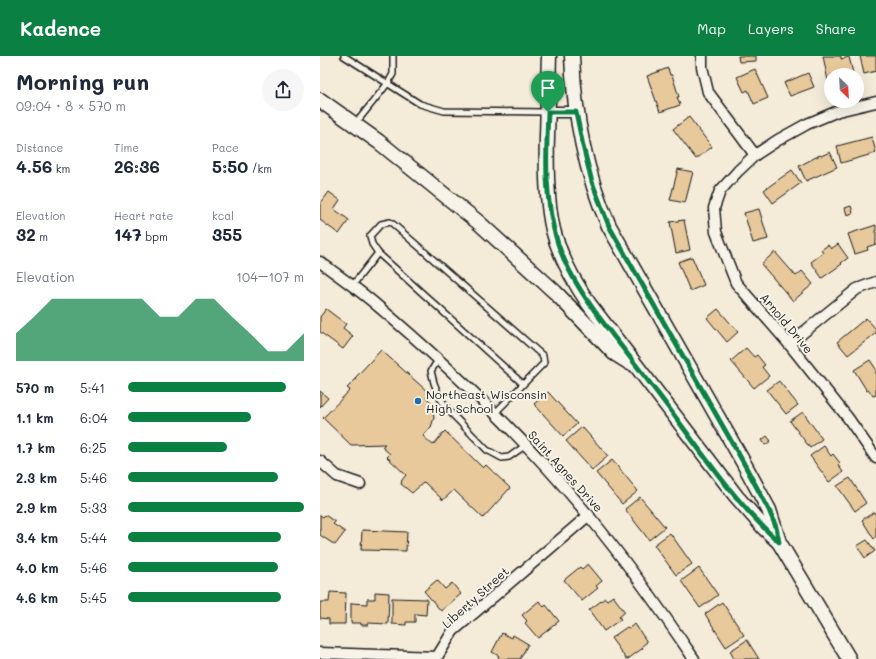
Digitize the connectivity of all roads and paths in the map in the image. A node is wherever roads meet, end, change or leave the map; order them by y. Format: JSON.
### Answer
{"nodes":[{"id":1,"x":344,"y":56,"type":"edge"},
{"id":2,"x":393,"y":56,"type":"edge"},
{"id":3,"x":549,"y":56,"type":"edge"},
{"id":4,"x":572,"y":56,"type":"edge"},
{"id":5,"x":702,"y":56,"type":"edge"},
{"id":6,"x":388,"y":83,"type":"junction"},
{"id":7,"x":320,"y":100,"type":"edge"},
{"id":8,"x":876,"y":102,"type":"edge"},
{"id":9,"x":548,"y":112,"type":"junction"},
{"id":10,"x":576,"y":112,"type":"junction"},
{"id":11,"x":355,"y":124,"type":"junction"},
{"id":12,"x":755,"y":156,"type":"junction"},
{"id":13,"x":378,"y":254,"type":"junction"},
{"id":14,"x":320,"y":262,"type":"edge"},
{"id":15,"x":876,"y":282,"type":"edge"},
{"id":16,"x":352,"y":286,"type":"junction"},
{"id":17,"x":789,"y":344,"type":"junction"},
{"id":18,"x":438,"y":360,"type":"junction"},
{"id":19,"x":636,"y":365,"type":"junction"},
{"id":20,"x":523,"y":384,"type":"junction"},
{"id":21,"x":495,"y":413,"type":"junction"},
{"id":22,"x":526,"y":445,"type":"junction"},
{"id":23,"x":876,"y":458,"type":"edge"},
{"id":24,"x":320,"y":461,"type":"edge"},
{"id":25,"x":360,"y":484,"type":"dead end"},
{"id":26,"x":589,"y":516,"type":"junction"},
{"id":27,"x":779,"y":542,"type":"junction"},
{"id":28,"x":320,"y":653,"type":"edge"},
{"id":29,"x":437,"y":658,"type":"edge"},
{"id":30,"x":694,"y":659,"type":"edge"},
{"id":31,"x":849,"y":659,"type":"edge"}],
"edges":[{"from":1,"to":6,"type":"lane"},
{"from":2,"to":6,"type":"lane"},
{"from":3,"to":9,"type":"main road"},
{"from":4,"to":10,"type":"main road"},
{"from":5,"to":12,"type":"street"},
{"from":6,"to":9,"type":"lane"},
{"from":6,"to":11,"type":"lane"},
{"from":7,"to":11,"type":"main road"},
{"from":8,"to":12,"type":"street"},
{"from":9,"to":10,"type":"street"},
{"from":9,"to":19,"type":"main road"},
{"from":10,"to":27,"type":"main road"},
{"from":11,"to":19,"type":"main road"},
{"from":12,"to":17,"type":"street","name":"Arnold Drive"},
{"from":13,"to":16,"type":"lane"},
{"from":13,"to":20,"type":"lane"},
{"from":13,"to":20,"type":"lane"},
{"from":14,"to":16,"type":"street","name":"Saint Agnes Drive"},
{"from":15,"to":17,"type":"street"},
{"from":16,"to":18,"type":"street","name":"Saint Agnes Drive"},
{"from":17,"to":23,"type":"street","name":"Arnold Drive"},
{"from":18,"to":21,"type":"street","name":"Saint Agnes Drive"},
{"from":18,"to":22,"type":"lane"},
{"from":19,"to":27,"type":"main road"},
{"from":20,"to":21,"type":"lane"},
{"from":21,"to":22,"type":"street","name":"Saint Agnes Drive"},
{"from":22,"to":26,"type":"street","name":"Saint Agnes Drive"},
{"from":24,"to":25,"type":"street"},
{"from":26,"to":29,"type":"street","name":"Liberty Street"},
{"from":26,"to":30,"type":"street","name":"Saint Agnes Drive"},
{"from":27,"to":31,"type":"main road"},
{"from":28,"to":29,"type":"street","name":"Liberty Street"}]}
